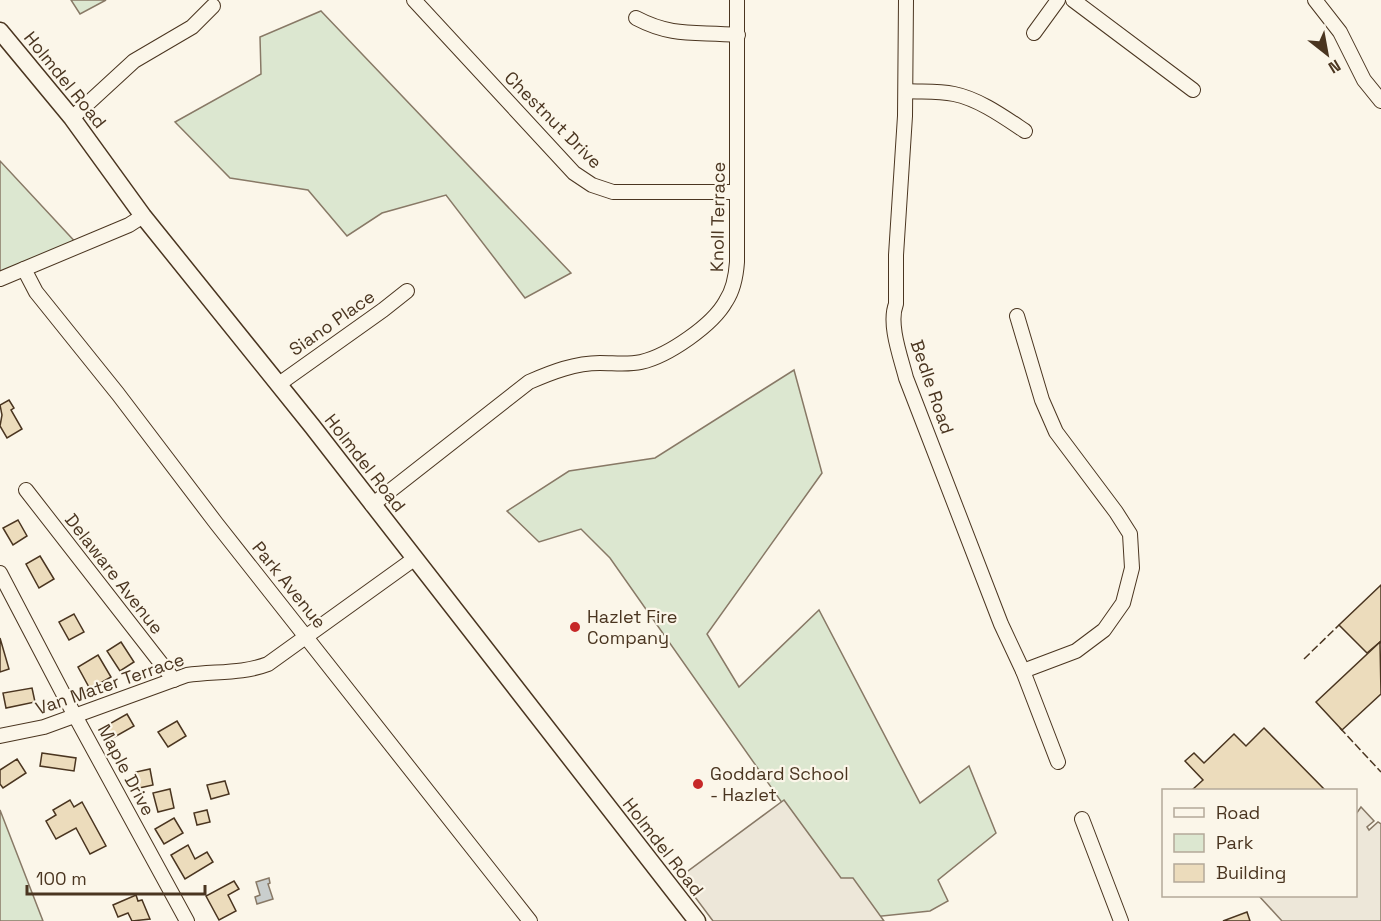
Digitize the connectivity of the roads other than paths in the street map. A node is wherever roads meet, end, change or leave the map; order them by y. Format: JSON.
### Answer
{"nodes":[{"id":1,"x":414,"y":0,"type":"edge"},
{"id":2,"x":737,"y":0,"type":"edge"},
{"id":3,"x":906,"y":0,"type":"edge"},
{"id":4,"x":1058,"y":0,"type":"edge"},
{"id":5,"x":1073,"y":0,"type":"edge"},
{"id":6,"x":1315,"y":0,"type":"edge"},
{"id":7,"x":213,"y":6,"type":"dead end"},
{"id":8,"x":636,"y":18,"type":"dead end"},
{"id":9,"x":0,"y":30,"type":"edge"},
{"id":10,"x":1034,"y":33,"type":"dead end"},
{"id":11,"x":738,"y":35,"type":"junction"},
{"id":12,"x":1193,"y":90,"type":"dead end"},
{"id":13,"x":906,"y":91,"type":"junction"},
{"id":14,"x":1381,"y":101,"type":"edge"},
{"id":15,"x":72,"y":118,"type":"junction"},
{"id":16,"x":1025,"y":131,"type":"dead end"},
{"id":17,"x":737,"y":192,"type":"junction"},
{"id":18,"x":143,"y":216,"type":"junction"},
{"id":19,"x":24,"y":269,"type":"junction"},
{"id":20,"x":0,"y":279,"type":"edge"},
{"id":21,"x":407,"y":291,"type":"dead end"},
{"id":22,"x":1017,"y":316,"type":"dead end"},
{"id":23,"x":279,"y":384,"type":"junction"},
{"id":24,"x":26,"y":490,"type":"dead end"},
{"id":25,"x":372,"y":505,"type":"junction"},
{"id":26,"x":414,"y":559,"type":"junction"},
{"id":27,"x":0,"y":573,"type":"edge"},
{"id":28,"x":307,"y":637,"type":"junction"},
{"id":29,"x":1023,"y":671,"type":"junction"},
{"id":30,"x":174,"y":680,"type":"junction"},
{"id":31,"x":76,"y":716,"type":"junction"},
{"id":32,"x":0,"y":736,"type":"edge"},
{"id":33,"x":1058,"y":762,"type":"dead end"},
{"id":34,"x":1082,"y":819,"type":"dead end"},
{"id":35,"x":187,"y":921,"type":"edge"},
{"id":36,"x":530,"y":921,"type":"edge"},
{"id":37,"x":697,"y":921,"type":"edge"},
{"id":38,"x":1121,"y":921,"type":"edge"}],
"edges":[{"from":1,"to":17,"type":"street","name":"Chestnut Drive"},
{"from":2,"to":11,"type":"street","name":"Knoll Terrace"},
{"from":3,"to":13,"type":"street","name":"Bedle Road"},
{"from":4,"to":10,"type":"street"},
{"from":5,"to":12,"type":"street"},
{"from":6,"to":14,"type":"street"},
{"from":7,"to":15,"type":"street"},
{"from":8,"to":11,"type":"street"},
{"from":9,"to":15,"type":"main road","name":"Holmdel Road"},
{"from":11,"to":17,"type":"street","name":"Knoll Terrace"},
{"from":13,"to":16,"type":"street"},
{"from":13,"to":29,"type":"street","name":"Bedle Road"},
{"from":15,"to":18,"type":"main road","name":"Holmdel Road"},
{"from":17,"to":25,"type":"street","name":"Knoll Terrace"},
{"from":18,"to":19,"type":"street"},
{"from":18,"to":23,"type":"main road","name":"Holmdel Road"},
{"from":19,"to":20,"type":"street"},
{"from":19,"to":28,"type":"street","name":"Park Avenue"},
{"from":21,"to":23,"type":"street","name":"Siano Place"},
{"from":22,"to":29,"type":"street"},
{"from":23,"to":25,"type":"main road","name":"Holmdel Road"},
{"from":24,"to":30,"type":"street","name":"Delaware Avenue"},
{"from":25,"to":26,"type":"main road","name":"Holmdel Road"},
{"from":26,"to":28,"type":"street","name":"Van Mater Terrace"},
{"from":26,"to":37,"type":"main road","name":"Holmdel Road"},
{"from":27,"to":31,"type":"street","name":"Maple Drive"},
{"from":28,"to":30,"type":"street","name":"Van Mater Terrace"},
{"from":28,"to":36,"type":"street","name":"Park Avenue"},
{"from":29,"to":33,"type":"street","name":"Bedle Road"},
{"from":30,"to":31,"type":"street","name":"Van Mater Terrace"},
{"from":31,"to":32,"type":"street","name":"Van Mater Terrace"},
{"from":31,"to":35,"type":"street","name":"Maple Drive"},
{"from":34,"to":38,"type":"street"}]}
